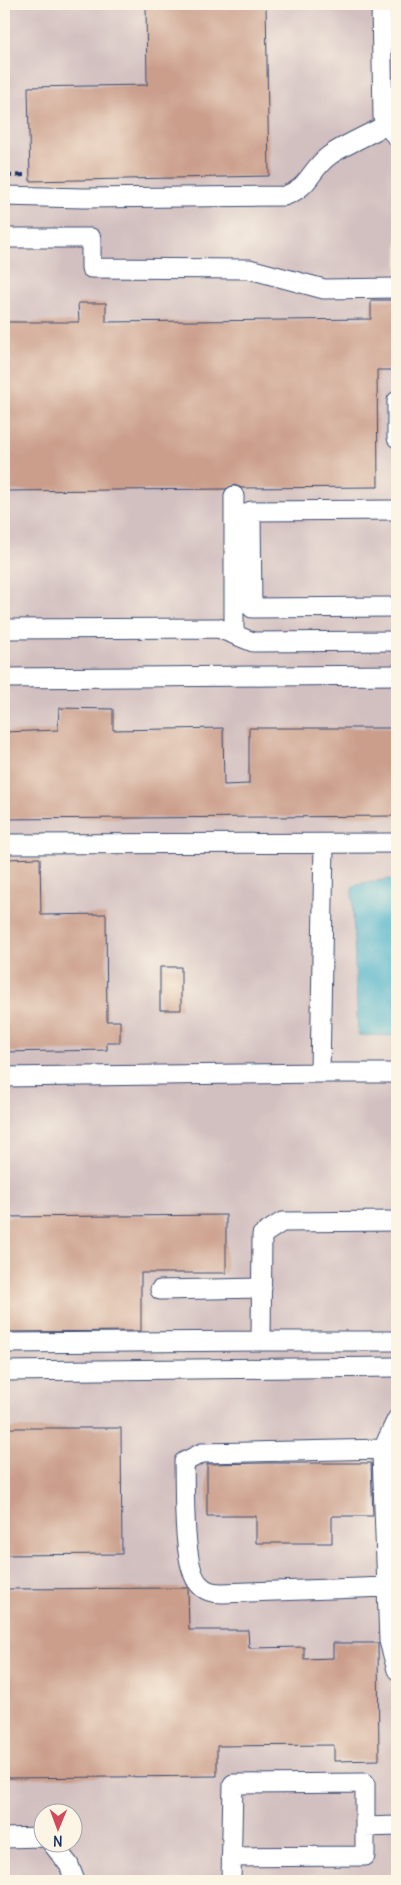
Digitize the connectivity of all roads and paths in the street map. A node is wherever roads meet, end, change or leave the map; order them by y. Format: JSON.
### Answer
{"nodes":[{"id":1,"x":381,"y":4,"type":"edge"},
{"id":2,"x":392,"y":131,"type":"edge"},
{"id":3,"x":4,"y":196,"type":"edge"},
{"id":4,"x":4,"y":238,"type":"edge"},
{"id":5,"x":397,"y":288,"type":"edge"},
{"id":6,"x":397,"y":401,"type":"edge"},
{"id":7,"x":397,"y":438,"type":"edge"},
{"id":8,"x":234,"y":496,"type":"dead end"},
{"id":9,"x":397,"y":510,"type":"edge"},
{"id":10,"x":397,"y":607,"type":"edge"},
{"id":11,"x":4,"y":629,"type":"edge"},
{"id":12,"x":234,"y":634,"type":"junction"},
{"id":13,"x":397,"y":641,"type":"edge"},
{"id":14,"x":397,"y":675,"type":"edge"},
{"id":15,"x":4,"y":678,"type":"edge"},
{"id":16,"x":397,"y":843,"type":"edge"},
{"id":17,"x":4,"y":844,"type":"edge"},
{"id":18,"x":324,"y":844,"type":"junction"},
{"id":19,"x":397,"y":1073,"type":"edge"},
{"id":20,"x":320,"y":1074,"type":"junction"},
{"id":21,"x":4,"y":1077,"type":"edge"},
{"id":22,"x":397,"y":1221,"type":"edge"},
{"id":23,"x":262,"y":1288,"type":"junction"},
{"id":24,"x":160,"y":1290,"type":"dead end"},
{"id":25,"x":261,"y":1341,"type":"junction"},
{"id":26,"x":397,"y":1341,"type":"edge"},
{"id":27,"x":4,"y":1343,"type":"edge"},
{"id":28,"x":397,"y":1366,"type":"edge"},
{"id":29,"x":4,"y":1371,"type":"edge"},
{"id":30,"x":397,"y":1420,"type":"edge"},
{"id":31,"x":384,"y":1449,"type":"junction"},
{"id":32,"x":387,"y":1587,"type":"junction"},
{"id":33,"x":397,"y":1670,"type":"edge"},
{"id":34,"x":397,"y":1826,"type":"edge"},
{"id":35,"x":365,"y":1827,"type":"junction"},
{"id":36,"x":32,"y":1837,"type":"edge"},
{"id":37,"x":4,"y":1838,"type":"edge"},
{"id":38,"x":59,"y":1852,"type":"edge"},
{"id":39,"x":231,"y":1857,"type":"junction"},
{"id":40,"x":75,"y":1881,"type":"edge"},
{"id":41,"x":231,"y":1881,"type":"edge"}],
"edges":[{"from":1,"to":2,"type":"street"},
{"from":2,"to":3,"type":"street"},
{"from":4,"to":5,"type":"street"},
{"from":6,"to":7,"type":"street"},
{"from":8,"to":12,"type":"street"},
{"from":9,"to":10,"type":"street"},
{"from":11,"to":12,"type":"street"},
{"from":12,"to":13,"type":"street"},
{"from":14,"to":15,"type":"street"},
{"from":16,"to":18,"type":"street"},
{"from":17,"to":18,"type":"street"},
{"from":18,"to":20,"type":"street"},
{"from":19,"to":20,"type":"street"},
{"from":20,"to":21,"type":"street"},
{"from":22,"to":23,"type":"street"},
{"from":23,"to":24,"type":"street"},
{"from":23,"to":25,"type":"street"},
{"from":25,"to":26,"type":"street"},
{"from":25,"to":27,"type":"street"},
{"from":28,"to":29,"type":"street"},
{"from":30,"to":31,"type":"street"},
{"from":31,"to":32,"type":"street"},
{"from":31,"to":32,"type":"street"},
{"from":32,"to":33,"type":"street"},
{"from":34,"to":35,"type":"street"},
{"from":35,"to":39,"type":"street"},
{"from":35,"to":39,"type":"street"},
{"from":36,"to":37,"type":"street"},
{"from":38,"to":40,"type":"street"},
{"from":39,"to":41,"type":"street"}]}
